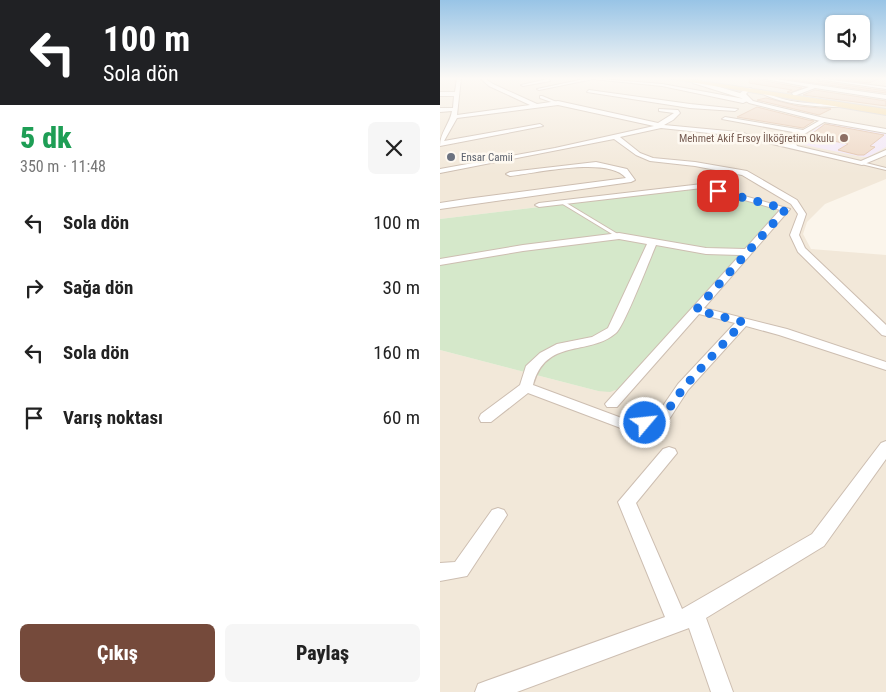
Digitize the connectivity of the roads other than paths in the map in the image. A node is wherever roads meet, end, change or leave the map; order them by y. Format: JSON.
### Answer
{"nodes":[{"id":1,"x":455,"y":110,"type":"edge"},
{"id":2,"x":508,"y":110,"type":"edge"},
{"id":3,"x":593,"y":110,"type":"edge"},
{"id":4,"x":663,"y":110,"type":"edge"},
{"id":5,"x":734,"y":110,"type":"edge"},
{"id":6,"x":792,"y":110,"type":"edge"},
{"id":7,"x":452,"y":119,"type":"junction"},
{"id":8,"x":725,"y":119,"type":"junction"},
{"id":9,"x":824,"y":120,"type":"junction"},
{"id":10,"x":742,"y":122,"type":"junction"},
{"id":11,"x":540,"y":126,"type":"dead end"},
{"id":12,"x":659,"y":126,"type":"junction"},
{"id":13,"x":713,"y":131,"type":"junction"},
{"id":14,"x":886,"y":131,"type":"edge"},
{"id":15,"x":803,"y":132,"type":"junction"},
{"id":16,"x":617,"y":138,"type":"junction"},
{"id":17,"x":440,"y":143,"type":"edge"},
{"id":18,"x":787,"y":144,"type":"junction"},
{"id":19,"x":773,"y":153,"type":"dead end"},
{"id":20,"x":884,"y":154,"type":"edge"},
{"id":21,"x":504,"y":159,"type":"junction"},
{"id":22,"x":865,"y":162,"type":"junction"},
{"id":23,"x":886,"y":170,"type":"edge"},
{"id":24,"x":440,"y":171,"type":"edge"},
{"id":25,"x":514,"y":184,"type":"junction"},
{"id":26,"x":562,"y":202,"type":"junction"},
{"id":27,"x":539,"y":205,"type":"dead end"},
{"id":28,"x":440,"y":206,"type":"edge"},
{"id":29,"x":619,"y":236,"type":"junction"},
{"id":30,"x":653,"y":242,"type":"junction"},
{"id":31,"x":748,"y":252,"type":"junction"},
{"id":32,"x":440,"y":262,"type":"edge"},
{"id":33,"x":696,"y":310,"type":"junction"},
{"id":34,"x":743,"y":322,"type":"junction"},
{"id":35,"x":886,"y":332,"type":"edge"},
{"id":36,"x":886,"y":366,"type":"edge"},
{"id":37,"x":526,"y":387,"type":"junction"},
{"id":38,"x":612,"y":404,"type":"dead end"},
{"id":39,"x":486,"y":418,"type":"dead end"},
{"id":40,"x":886,"y":447,"type":"edge"},
{"id":41,"x":669,"y":453,"type":"dead end"},
{"id":42,"x":498,"y":514,"type":"dead end"},
{"id":43,"x":440,"y":572,"type":"edge"},
{"id":44,"x":686,"y":618,"type":"junction"},
{"id":45,"x":486,"y":692,"type":"edge"},
{"id":46,"x":722,"y":692,"type":"edge"}],
"edges":[{"from":1,"to":7,"type":"street"},
{"from":2,"to":7,"type":"street"},
{"from":3,"to":12,"type":"street"},
{"from":4,"to":12,"type":"street"},
{"from":5,"to":8,"type":"street"},
{"from":6,"to":9,"type":"street"},
{"from":7,"to":17,"type":"street"},
{"from":8,"to":10,"type":"street"},
{"from":8,"to":13,"type":"street"},
{"from":9,"to":14,"type":"street"},
{"from":9,"to":15,"type":"street"},
{"from":10,"to":15,"type":"street"},
{"from":10,"to":18,"type":"street"},
{"from":11,"to":17,"type":"street"},
{"from":12,"to":13,"type":"street"},
{"from":12,"to":16,"type":"street"},
{"from":13,"to":18,"type":"street"},
{"from":15,"to":18,"type":"street"},
{"from":16,"to":21,"type":"street"},
{"from":16,"to":35,"type":"street"},
{"from":18,"to":19,"type":"street"},
{"from":18,"to":22,"type":"street"},
{"from":20,"to":22,"type":"street"},
{"from":21,"to":24,"type":"street"},
{"from":21,"to":25,"type":"street"},
{"from":22,"to":23,"type":"lane"},
{"from":25,"to":25,"type":"street"},
{"from":25,"to":28,"type":"street"},
{"from":26,"to":27,"type":"street"},
{"from":26,"to":29,"type":"lane"},
{"from":26,"to":31,"type":"street"},
{"from":29,"to":30,"type":"street"},
{"from":29,"to":32,"type":"street"},
{"from":30,"to":31,"type":"street"},
{"from":30,"to":37,"type":"street"},
{"from":31,"to":33,"type":"street"},
{"from":33,"to":34,"type":"street"},
{"from":33,"to":38,"type":"street"},
{"from":34,"to":36,"type":"street"},
{"from":34,"to":37,"type":"street"},
{"from":37,"to":39,"type":"street"},
{"from":40,"to":44,"type":"street"},
{"from":41,"to":44,"type":"street"},
{"from":42,"to":43,"type":"street"},
{"from":44,"to":45,"type":"street"},
{"from":44,"to":46,"type":"street"}]}
